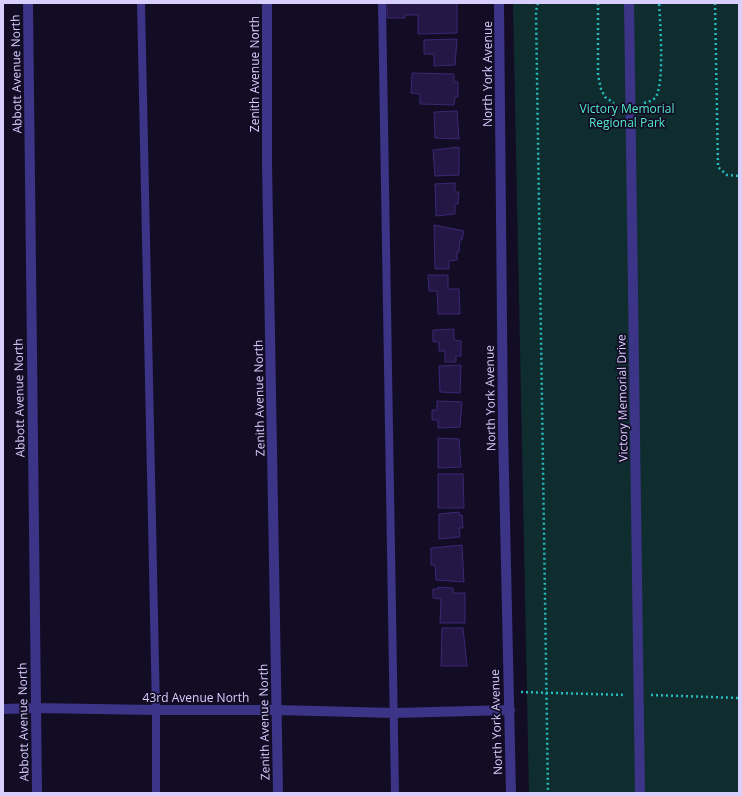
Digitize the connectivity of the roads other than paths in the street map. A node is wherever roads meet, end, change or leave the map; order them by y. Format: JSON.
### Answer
{"nodes":[{"id":1,"x":28,"y":3,"type":"edge"},
{"id":2,"x":141,"y":3,"type":"edge"},
{"id":3,"x":267,"y":3,"type":"edge"},
{"id":4,"x":382,"y":3,"type":"edge"},
{"id":5,"x":499,"y":3,"type":"edge"},
{"id":6,"x":629,"y":3,"type":"edge"},
{"id":7,"x":35,"y":708,"type":"junction"},
{"id":8,"x":3,"y":709,"type":"edge"},
{"id":9,"x":156,"y":710,"type":"junction"},
{"id":10,"x":277,"y":710,"type":"junction"},
{"id":11,"x":510,"y":710,"type":"junction"},
{"id":12,"x":394,"y":713,"type":"junction"},
{"id":13,"x":37,"y":793,"type":"edge"},
{"id":14,"x":156,"y":793,"type":"edge"},
{"id":15,"x":278,"y":793,"type":"edge"},
{"id":16,"x":395,"y":793,"type":"edge"},
{"id":17,"x":511,"y":793,"type":"edge"},
{"id":18,"x":640,"y":793,"type":"edge"}],
"edges":[{"from":1,"to":7,"type":"street","name":"Abbott Avenue North"},
{"from":2,"to":9,"type":"lane"},
{"from":3,"to":10,"type":"street","name":"Zenith Avenue North"},
{"from":4,"to":12,"type":"lane"},
{"from":5,"to":11,"type":"street","name":"North York Avenue"},
{"from":6,"to":18,"type":"street","name":"Victory Memorial Drive"},
{"from":7,"to":8,"type":"street","name":"43rd Avenue North"},
{"from":7,"to":9,"type":"street","name":"43rd Avenue North"},
{"from":7,"to":13,"type":"street","name":"Abbott Avenue North"},
{"from":9,"to":10,"type":"street","name":"43rd Avenue North"},
{"from":9,"to":14,"type":"lane"},
{"from":10,"to":12,"type":"street","name":"43rd Avenue North"},
{"from":10,"to":15,"type":"street","name":"Zenith Avenue North"},
{"from":11,"to":12,"type":"street","name":"43rd Avenue North"},
{"from":11,"to":17,"type":"street","name":"North York Avenue"},
{"from":12,"to":16,"type":"lane"}]}
